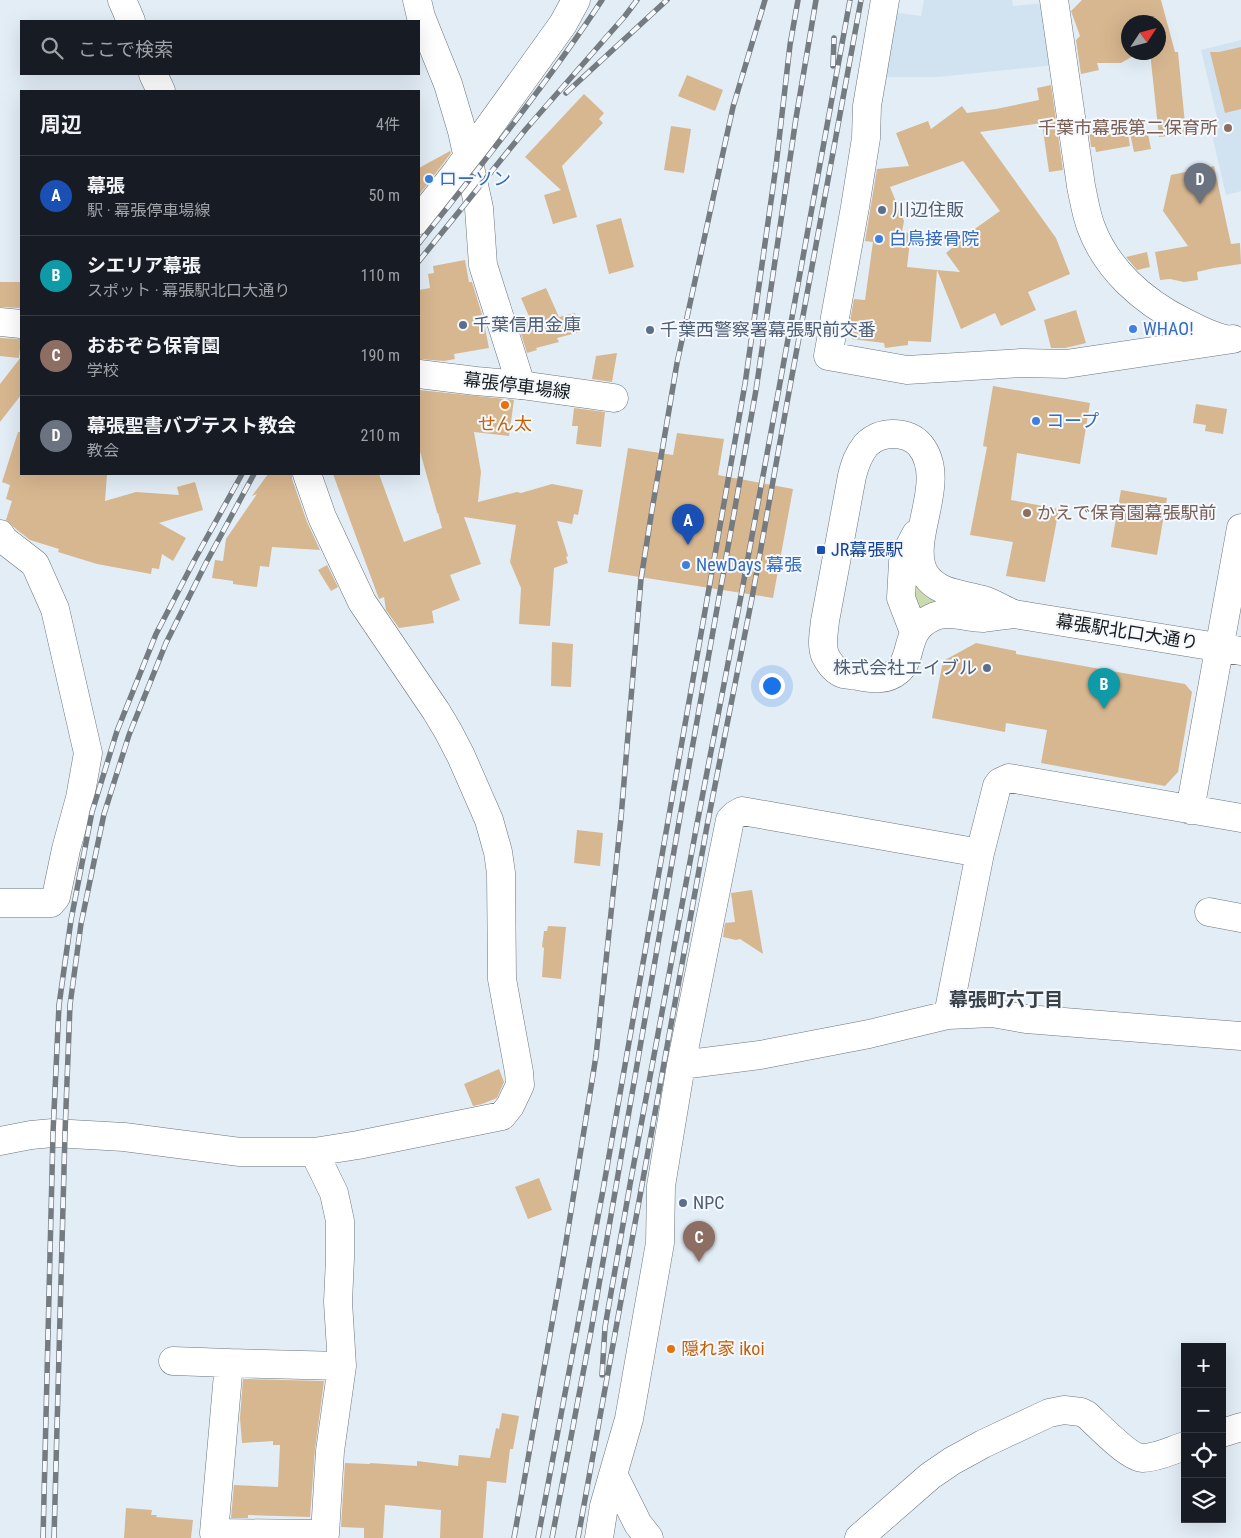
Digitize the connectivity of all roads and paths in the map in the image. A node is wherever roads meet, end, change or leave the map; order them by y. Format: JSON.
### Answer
{"nodes":[{"id":1,"x":417,"y":0,"type":"edge"},
{"id":2,"x":576,"y":0,"type":"edge"},
{"id":3,"x":885,"y":0,"type":"edge"},
{"id":4,"x":1054,"y":0,"type":"edge"},
{"id":5,"x":153,"y":75,"type":"edge"},
{"id":6,"x":161,"y":90,"type":"edge"},
{"id":7,"x":468,"y":155,"type":"junction"},
{"id":8,"x":420,"y":219,"type":"edge"},
{"id":9,"x":0,"y":322,"type":"edge"},
{"id":10,"x":20,"y":324,"type":"edge"},
{"id":11,"x":1237,"y":338,"type":"edge"},
{"id":12,"x":420,"y":374,"type":"edge"},
{"id":13,"x":521,"y":385,"type":"junction"},
{"id":14,"x":614,"y":398,"type":"dead end"},
{"id":15,"x":308,"y":475,"type":"edge"},
{"id":16,"x":925,"y":519,"type":"junction"},
{"id":17,"x":1241,"y":528,"type":"edge"},
{"id":18,"x":0,"y":534,"type":"edge"},
{"id":19,"x":1014,"y":614,"type":"junction"},
{"id":20,"x":914,"y":632,"type":"junction"},
{"id":21,"x":1230,"y":649,"type":"edge"},
{"id":22,"x":1190,"y":810,"type":"junction"},
{"id":23,"x":1241,"y":818,"type":"edge"},
{"id":24,"x":980,"y":853,"type":"junction"},
{"id":25,"x":0,"y":903,"type":"edge"},
{"id":26,"x":1209,"y":912,"type":"dead end"},
{"id":27,"x":1241,"y":918,"type":"edge"},
{"id":28,"x":948,"y":1015,"type":"junction"},
{"id":29,"x":1241,"y":1036,"type":"edge"},
{"id":30,"x":681,"y":1064,"type":"junction"},
{"id":31,"x":0,"y":1141,"type":"edge"},
{"id":32,"x":314,"y":1152,"type":"junction"},
{"id":33,"x":173,"y":1361,"type":"dead end"},
{"id":34,"x":229,"y":1363,"type":"junction"},
{"id":35,"x":342,"y":1366,"type":"junction"},
{"id":36,"x":1241,"y":1426,"type":"edge"},
{"id":37,"x":1226,"y":1432,"type":"edge"},
{"id":38,"x":1181,"y":1447,"type":"edge"},
{"id":39,"x":614,"y":1476,"type":"junction"},
{"id":40,"x":599,"y":1538,"type":"edge"},
{"id":41,"x":649,"y":1538,"type":"edge"},
{"id":42,"x":859,"y":1538,"type":"edge"}],
"edges":[{"from":1,"to":7,"type":"street"},
{"from":2,"to":7,"type":"street"},
{"from":3,"to":11,"type":"street"},
{"from":4,"to":11,"type":"street"},
{"from":5,"to":6,"type":"street"},
{"from":7,"to":8,"type":"street"},
{"from":7,"to":13,"type":"street"},
{"from":9,"to":10,"type":"street"},
{"from":12,"to":13,"type":"street","name":"幕張停車場線"},
{"from":13,"to":14,"type":"street","name":"幕張停車場線"},
{"from":15,"to":32,"type":"street"},
{"from":16,"to":19,"type":"street"},
{"from":16,"to":20,"type":"street"},
{"from":16,"to":20,"type":"street"},
{"from":17,"to":21,"type":"street"},
{"from":18,"to":25,"type":"street"},
{"from":19,"to":20,"type":"street"},
{"from":19,"to":21,"type":"street","name":"幕張駅北口大通り"},
{"from":21,"to":22,"type":"street"},
{"from":22,"to":23,"type":"street"},
{"from":22,"to":24,"type":"street"},
{"from":24,"to":28,"type":"street"},
{"from":24,"to":30,"type":"street"},
{"from":26,"to":27,"type":"street"},
{"from":28,"to":29,"type":"street"},
{"from":28,"to":30,"type":"street"},
{"from":30,"to":39,"type":"street"},
{"from":31,"to":32,"type":"street"},
{"from":32,"to":35,"type":"street"},
{"from":33,"to":34,"type":"street"},
{"from":34,"to":35,"type":"street"},
{"from":34,"to":35,"type":"street"},
{"from":36,"to":37,"type":"street"},
{"from":38,"to":42,"type":"street"},
{"from":39,"to":40,"type":"street"},
{"from":39,"to":41,"type":"street"}]}
